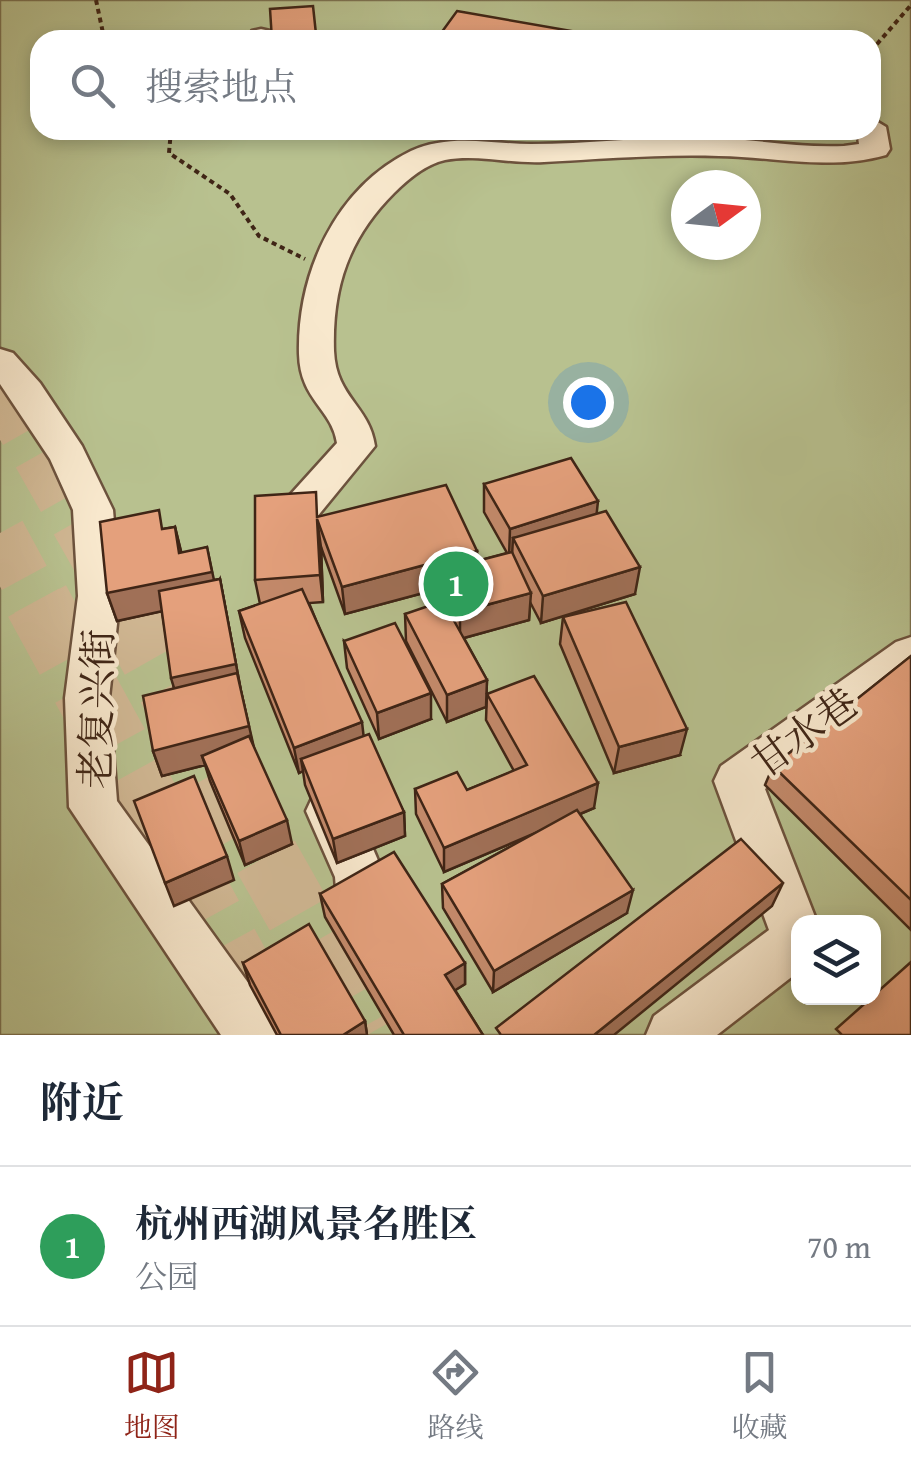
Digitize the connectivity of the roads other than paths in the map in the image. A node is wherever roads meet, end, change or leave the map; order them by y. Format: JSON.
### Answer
{"nodes":[{"id":1,"x":873,"y":140,"type":"edge"},
{"id":2,"x":0,"y":361,"type":"edge"},
{"id":3,"x":268,"y":564,"type":"edge"},
{"id":4,"x":911,"y":655,"type":"edge"},
{"id":5,"x":316,"y":774,"type":"edge"},
{"id":6,"x":791,"y":921,"type":"edge"},
{"id":7,"x":791,"y":945,"type":"edge"},
{"id":8,"x":379,"y":967,"type":"edge"},
{"id":9,"x":253,"y":1035,"type":"edge"},
{"id":10,"x":673,"y":1035,"type":"edge"}],
"edges":[{"from":1,"to":3,"type":"street"},
{"from":2,"to":9,"type":"street","name":"老复兴街"},
{"from":4,"to":6,"type":"street","name":"甘水巷"},
{"from":5,"to":8,"type":"street"},
{"from":7,"to":10,"type":"street","name":"甘水巷"}]}
